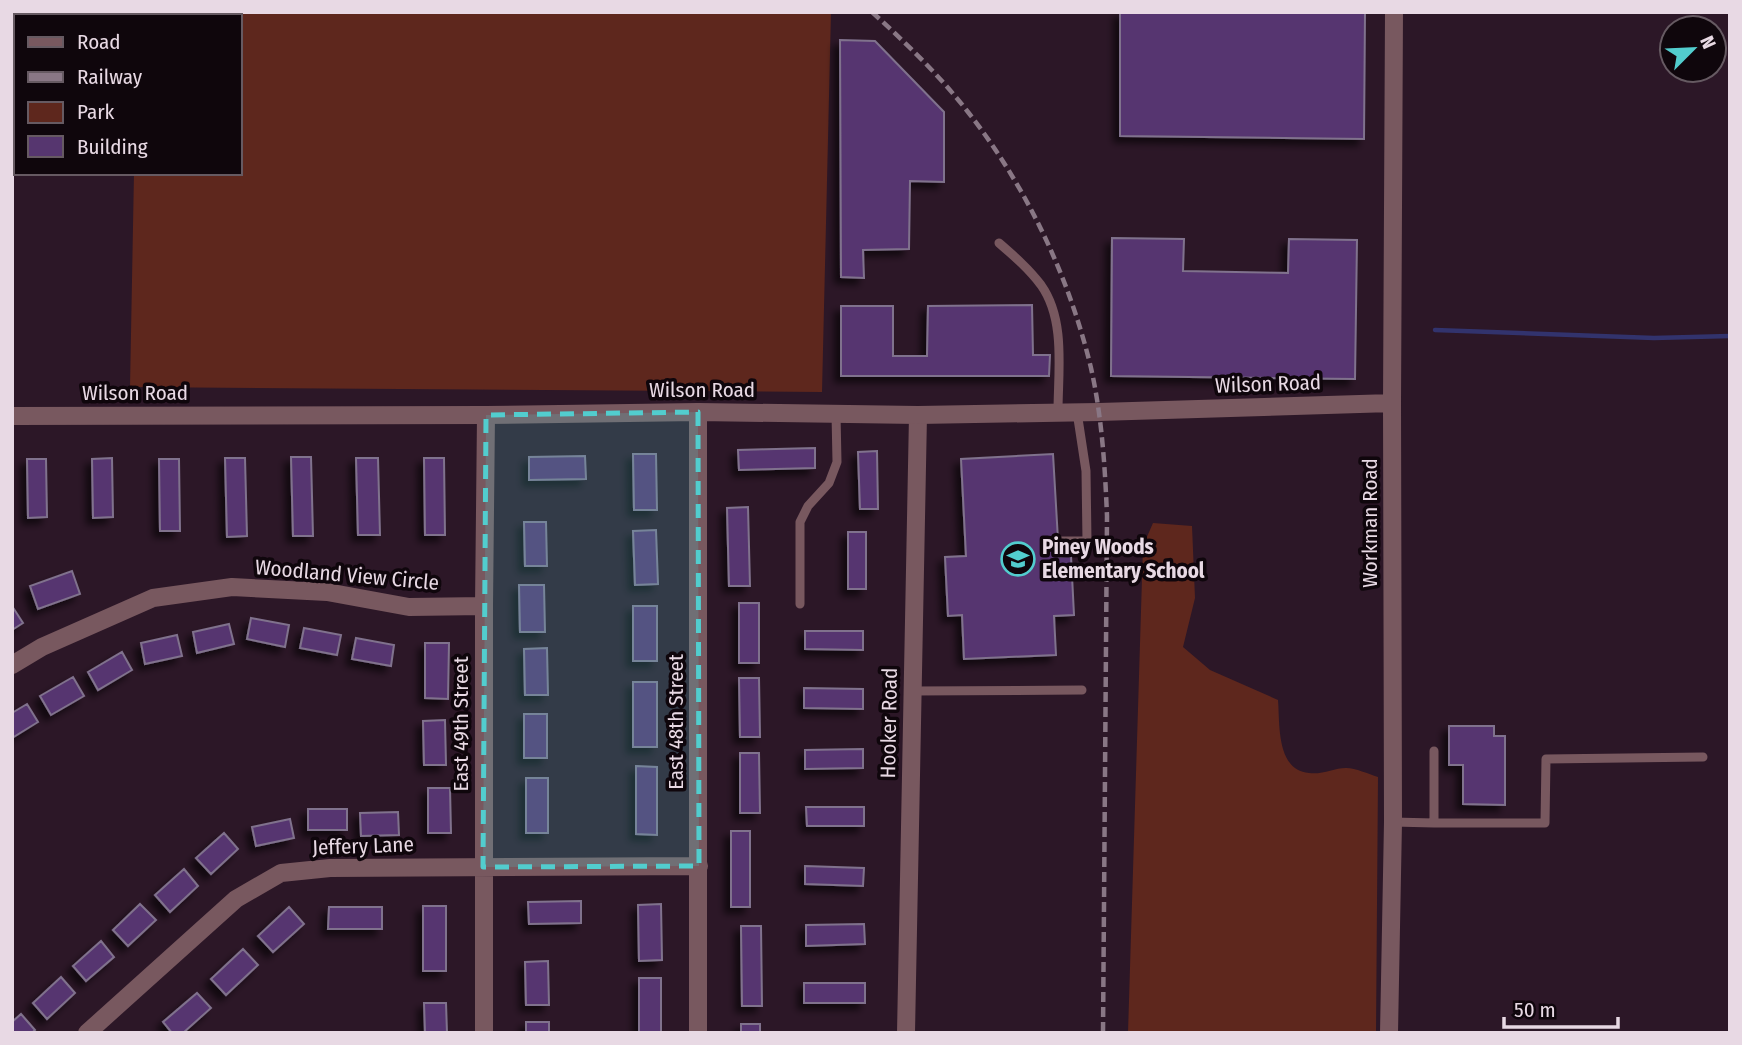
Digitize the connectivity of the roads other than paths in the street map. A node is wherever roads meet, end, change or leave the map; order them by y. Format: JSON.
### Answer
{"nodes":[{"id":1,"x":1394,"y":12,"type":"edge"},
{"id":2,"x":999,"y":243,"type":"dead end"},
{"id":3,"x":1392,"y":402,"type":"junction"},
{"id":4,"x":698,"y":412,"type":"junction"},
{"id":5,"x":1058,"y":412,"type":"junction"},
{"id":6,"x":1077,"y":412,"type":"junction"},
{"id":7,"x":836,"y":414,"type":"junction"},
{"id":8,"x":486,"y":415,"type":"junction"},
{"id":9,"x":918,"y":415,"type":"junction"},
{"id":10,"x":12,"y":416,"type":"edge"},
{"id":11,"x":1061,"y":541,"type":"dead end"},
{"id":12,"x":800,"y":604,"type":"dead end"},
{"id":13,"x":484,"y":607,"type":"junction"},
{"id":14,"x":12,"y":665,"type":"edge"},
{"id":15,"x":1082,"y":690,"type":"dead end"},
{"id":16,"x":913,"y":691,"type":"junction"},
{"id":17,"x":1434,"y":751,"type":"dead end"},
{"id":18,"x":1703,"y":757,"type":"dead end"},
{"id":19,"x":1393,"y":822,"type":"junction"},
{"id":20,"x":1434,"y":823,"type":"junction"},
{"id":21,"x":699,"y":866,"type":"junction"},
{"id":22,"x":483,"y":867,"type":"junction"},
{"id":23,"x":88,"y":1033,"type":"edge"},
{"id":24,"x":484,"y":1033,"type":"edge"},
{"id":25,"x":698,"y":1033,"type":"edge"},
{"id":26,"x":906,"y":1033,"type":"edge"},
{"id":27,"x":1389,"y":1033,"type":"edge"}],
"edges":[{"from":1,"to":3,"type":"street","name":"Workman Road"},
{"from":2,"to":5,"type":"lane"},
{"from":3,"to":6,"type":"street","name":"Wilson Road"},
{"from":3,"to":19,"type":"street","name":"Workman Road"},
{"from":4,"to":7,"type":"street","name":"Wilson Road"},
{"from":4,"to":8,"type":"street","name":"Wilson Road"},
{"from":4,"to":21,"type":"street","name":"East 48th Street"},
{"from":5,"to":6,"type":"street","name":"Wilson Road"},
{"from":5,"to":9,"type":"street","name":"Wilson Road"},
{"from":6,"to":11,"type":"lane"},
{"from":7,"to":9,"type":"street","name":"Wilson Road"},
{"from":7,"to":12,"type":"lane"},
{"from":8,"to":10,"type":"street","name":"Wilson Road"},
{"from":8,"to":13,"type":"street","name":"East 49th Street"},
{"from":9,"to":16,"type":"street","name":"Hooker Road"},
{"from":13,"to":14,"type":"street","name":"Woodland View Circle"},
{"from":13,"to":22,"type":"street","name":"East 49th Street"},
{"from":15,"to":16,"type":"lane"},
{"from":16,"to":26,"type":"street","name":"Hooker Road"},
{"from":17,"to":20,"type":"lane"},
{"from":18,"to":20,"type":"lane"},
{"from":19,"to":20,"type":"lane"},
{"from":19,"to":27,"type":"street","name":"Workman Road"},
{"from":21,"to":22,"type":"street","name":"Jeffery Lane"},
{"from":21,"to":25,"type":"street","name":"East 48th Street"},
{"from":22,"to":23,"type":"street","name":"Jeffery Lane"},
{"from":22,"to":24,"type":"street","name":"East 49th Street"}]}
